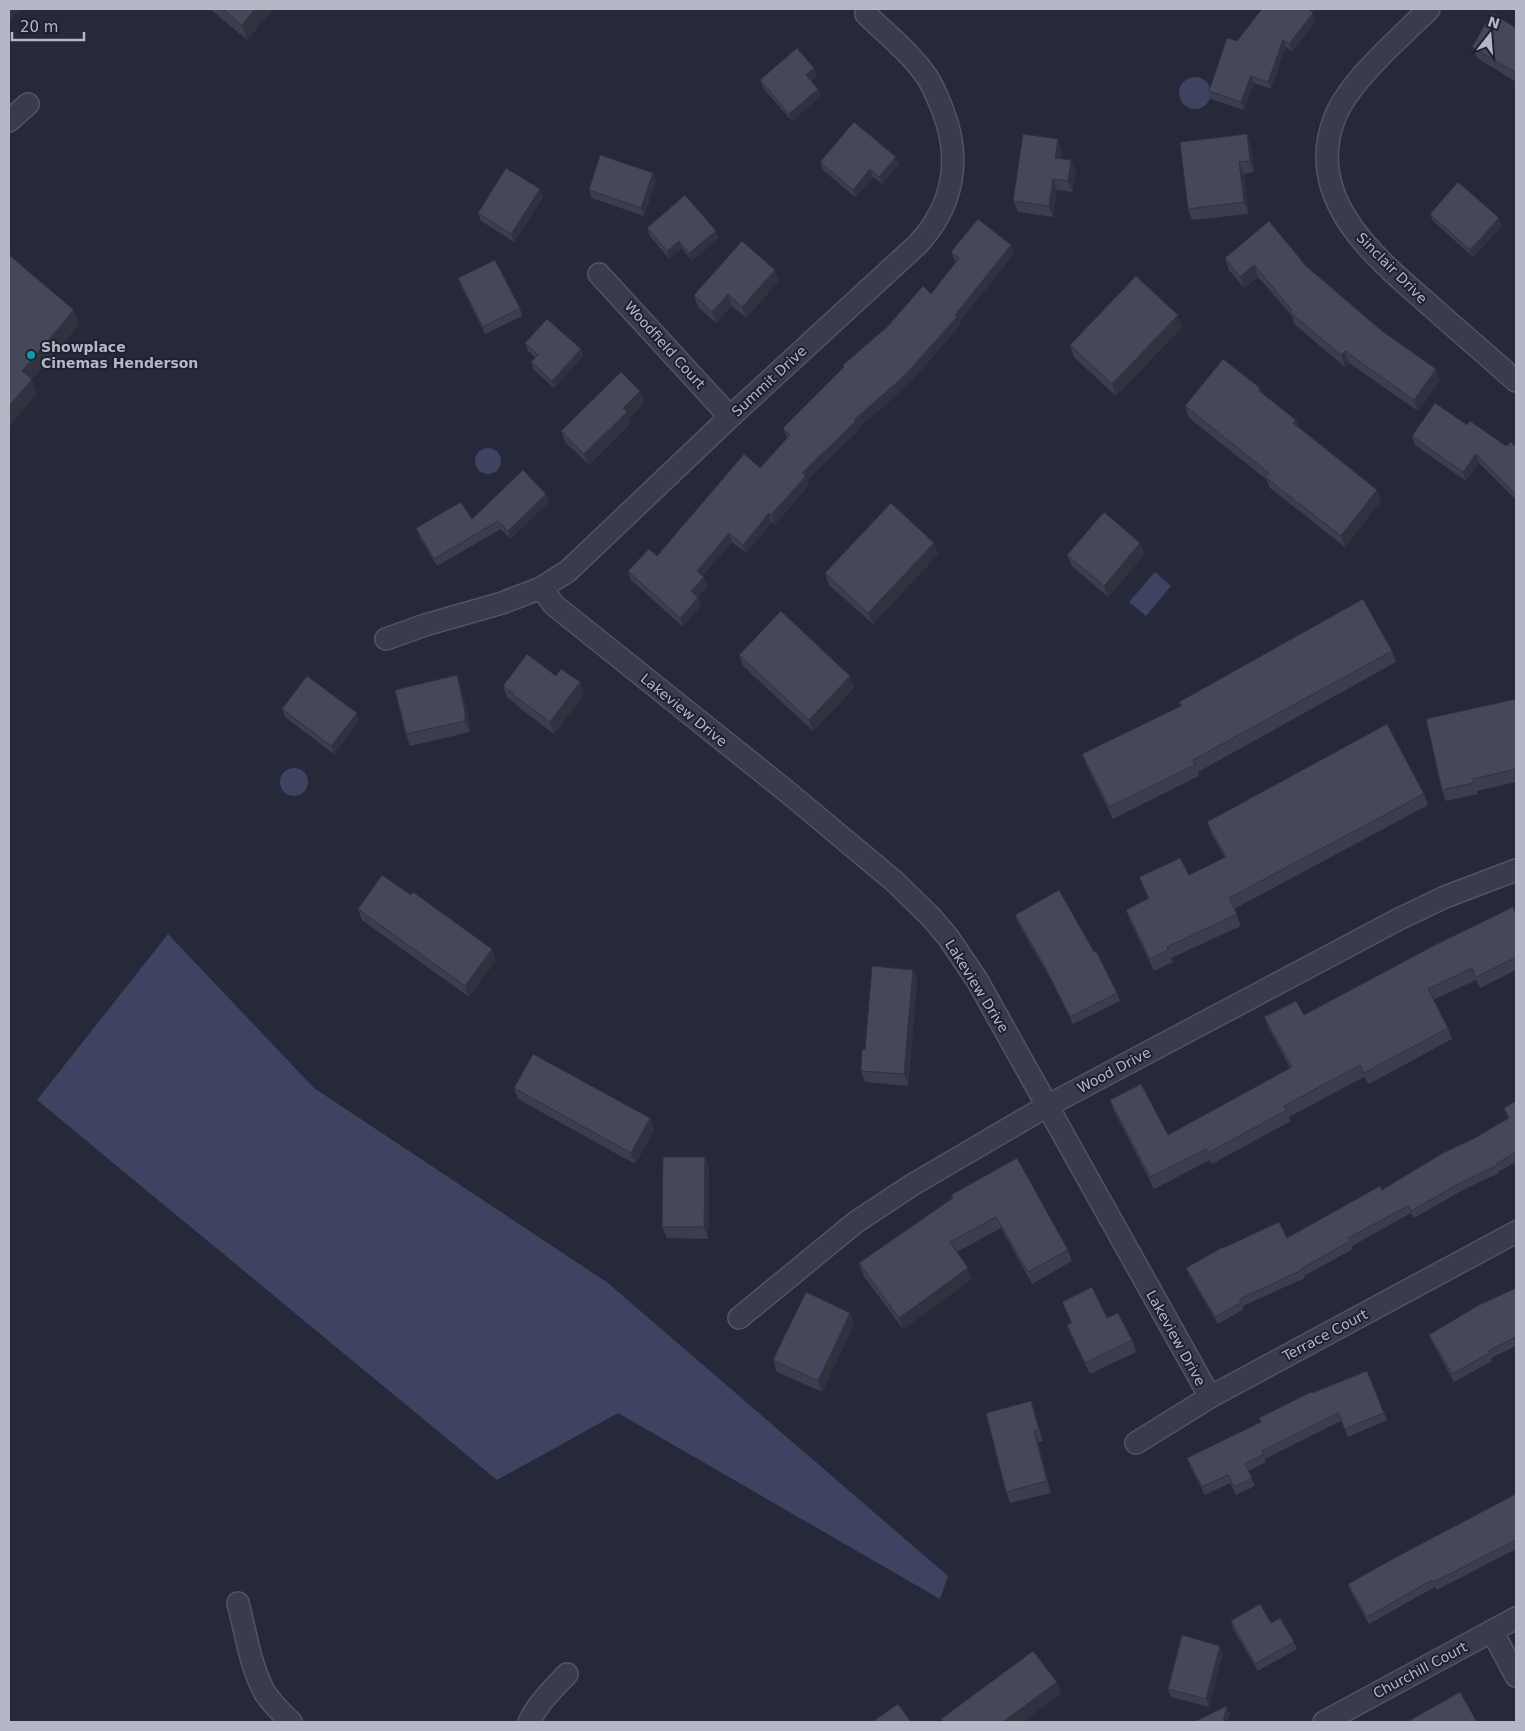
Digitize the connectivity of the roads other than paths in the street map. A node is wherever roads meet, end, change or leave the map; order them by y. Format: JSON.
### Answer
{"nodes":[{"id":1,"x":1429,"y":9,"type":"edge"},
{"id":2,"x":866,"y":14,"type":"dead end"},
{"id":3,"x":28,"y":104,"type":"dead end"},
{"id":4,"x":9,"y":121,"type":"edge"},
{"id":5,"x":599,"y":274,"type":"dead end"},
{"id":6,"x":1516,"y":381,"type":"edge"},
{"id":7,"x":730,"y":417,"type":"junction"},
{"id":8,"x":541,"y":588,"type":"junction"},
{"id":9,"x":386,"y":639,"type":"dead end"},
{"id":10,"x":1516,"y":870,"type":"edge"},
{"id":11,"x":1047,"y":1106,"type":"junction"},
{"id":12,"x":1516,"y":1232,"type":"edge"},
{"id":13,"x":739,"y":1318,"type":"dead end"},
{"id":14,"x":1210,"y":1397,"type":"junction"},
{"id":15,"x":1136,"y":1444,"type":"dead end"},
{"id":16,"x":238,"y":1604,"type":"dead end"},
{"id":17,"x":1516,"y":1618,"type":"edge"},
{"id":18,"x":1492,"y":1631,"type":"junction"},
{"id":19,"x":568,"y":1674,"type":"dead end"},
{"id":20,"x":1516,"y":1676,"type":"edge"},
{"id":21,"x":291,"y":1722,"type":"edge"},
{"id":22,"x":529,"y":1722,"type":"edge"},
{"id":23,"x":1324,"y":1722,"type":"edge"}],
"edges":[{"from":1,"to":6,"type":"street","name":"Sinclair Drive"},
{"from":2,"to":7,"type":"street","name":"Summit Drive"},
{"from":3,"to":4,"type":"street"},
{"from":5,"to":7,"type":"street","name":"Woodfield Court"},
{"from":7,"to":8,"type":"street","name":"Summit Drive"},
{"from":8,"to":9,"type":"street","name":"Summit Drive"},
{"from":8,"to":11,"type":"street","name":"Lakeview Drive"},
{"from":10,"to":11,"type":"street","name":"Wood Drive"},
{"from":11,"to":13,"type":"street","name":"Wood Drive"},
{"from":11,"to":14,"type":"street","name":"Lakeview Drive"},
{"from":12,"to":14,"type":"street","name":"Terrace Court"},
{"from":14,"to":15,"type":"street","name":"Terrace Court"},
{"from":16,"to":21,"type":"street"},
{"from":17,"to":18,"type":"street","name":"Churchill Court"},
{"from":18,"to":20,"type":"street"},
{"from":18,"to":23,"type":"street","name":"Churchill Court"},
{"from":19,"to":22,"type":"street"}]}
